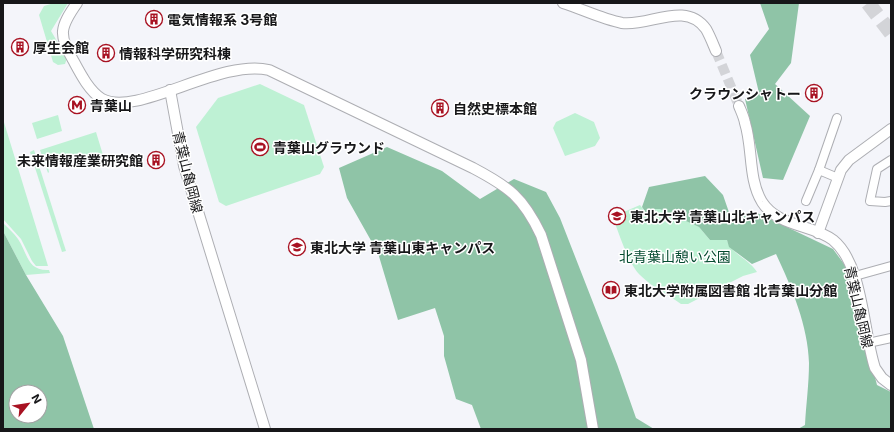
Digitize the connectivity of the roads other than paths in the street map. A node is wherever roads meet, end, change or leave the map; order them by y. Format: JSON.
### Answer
{"nodes":[{"id":1,"x":77,"y":3,"type":"edge"},
{"id":2,"x":563,"y":3,"type":"edge"},
{"id":3,"x":716,"y":52,"type":"tunnel mouth"},
{"id":4,"x":170,"y":90,"type":"junction"},
{"id":5,"x":738,"y":106,"type":"tunnel mouth"},
{"id":6,"x":838,"y":118,"type":"dead end"},
{"id":7,"x":891,"y":129,"type":"edge"},
{"id":8,"x":891,"y":160,"type":"edge"},
{"id":9,"x":819,"y":170,"type":"junction"},
{"id":10,"x":838,"y":178,"type":"junction"},
{"id":11,"x":806,"y":201,"type":"dead end"},
{"id":12,"x":891,"y":201,"type":"edge"},
{"id":13,"x":818,"y":233,"type":"junction"},
{"id":14,"x":891,"y":266,"type":"edge"},
{"id":15,"x":855,"y":276,"type":"junction"},
{"id":16,"x":891,"y":338,"type":"edge"},
{"id":17,"x":868,"y":343,"type":"junction"},
{"id":18,"x":891,"y":385,"type":"edge"},
{"id":19,"x":265,"y":429,"type":"edge"},
{"id":20,"x":593,"y":429,"type":"edge"}],
"edges":[{"from":1,"to":4,"type":"street"},
{"from":2,"to":3,"type":"street"},
{"from":4,"to":19,"type":"street","name":"青葉山亀岡線"},
{"from":4,"to":20,"type":"street"},
{"from":5,"to":13,"type":"street","name":"青葉山亀岡線"},
{"from":6,"to":9,"type":"street"},
{"from":7,"to":10,"type":"street"},
{"from":8,"to":12,"type":"street"},
{"from":9,"to":10,"type":"street"},
{"from":9,"to":11,"type":"street"},
{"from":10,"to":13,"type":"street"},
{"from":13,"to":15,"type":"street","name":"青葉山亀岡線"},
{"from":14,"to":15,"type":"street"},
{"from":15,"to":17,"type":"street","name":"青葉山亀岡線"},
{"from":16,"to":17,"type":"street"},
{"from":17,"to":18,"type":"street","name":"青葉山亀岡線"}]}
